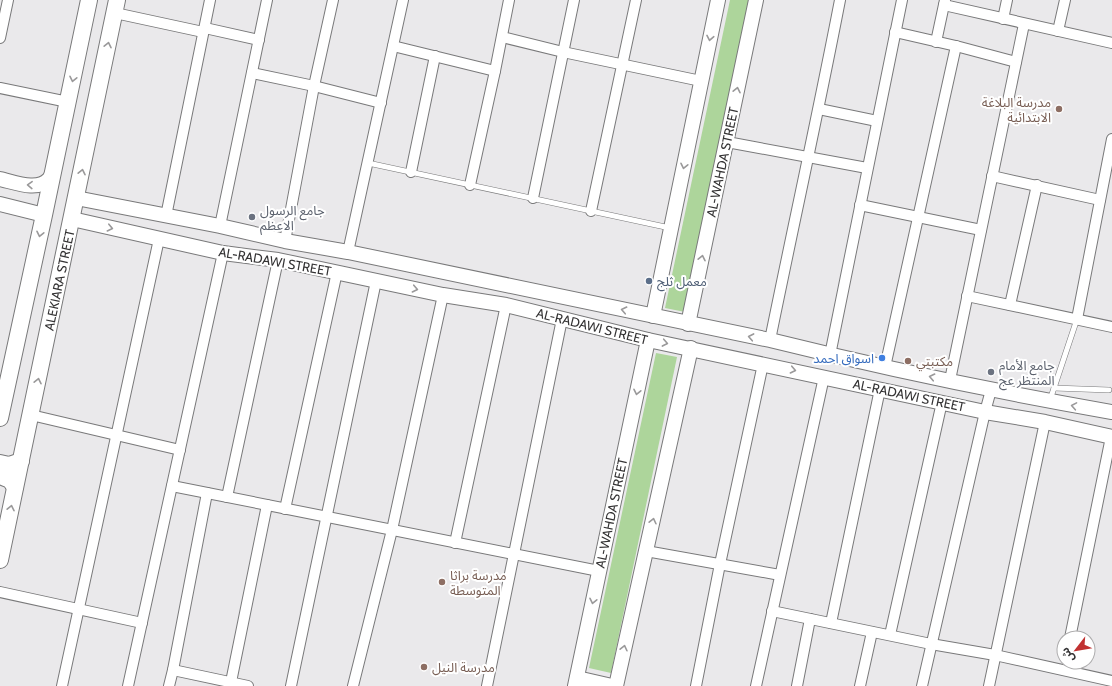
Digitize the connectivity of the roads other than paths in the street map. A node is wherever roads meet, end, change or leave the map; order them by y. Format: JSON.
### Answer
{"nodes":[{"id":1,"x":8,"y":0,"type":"edge"},
{"id":2,"x":89,"y":0,"type":"edge"},
{"id":3,"x":210,"y":0,"type":"edge"},
{"id":4,"x":268,"y":0,"type":"edge"},
{"id":5,"x":333,"y":0,"type":"edge"},
{"id":6,"x":403,"y":0,"type":"edge"},
{"id":7,"x":509,"y":0,"type":"edge"},
{"id":8,"x":574,"y":0,"type":"edge"},
{"id":9,"x":636,"y":0,"type":"edge"},
{"id":10,"x":718,"y":0,"type":"edge"},
{"id":11,"x":756,"y":0,"type":"edge"},
{"id":12,"x":840,"y":0,"type":"edge"},
{"id":13,"x":902,"y":0,"type":"edge"},
{"id":14,"x":1007,"y":0,"type":"edge"},
{"id":15,"x":1065,"y":0,"type":"edge"},
{"id":16,"x":945,"y":2,"type":"edge"},
{"id":17,"x":116,"y":7,"type":"edge"},
{"id":18,"x":1003,"y":19,"type":"junction"},
{"id":19,"x":1024,"y":24,"type":"junction"},
{"id":20,"x":204,"y":30,"type":"junction"},
{"id":21,"x":1058,"y":31,"type":"junction"},
{"id":22,"x":895,"y":32,"type":"junction"},
{"id":23,"x":502,"y":37,"type":"junction"},
{"id":24,"x":0,"y":38,"type":"edge"},
{"id":25,"x":259,"y":40,"type":"junction"},
{"id":26,"x":936,"y":42,"type":"junction"},
{"id":27,"x":1112,"y":43,"type":"edge"},
{"id":28,"x":393,"y":46,"type":"junction"},
{"id":29,"x":956,"y":46,"type":"junction"},
{"id":30,"x":563,"y":52,"type":"junction"},
{"id":31,"x":435,"y":56,"type":"junction"},
{"id":32,"x":1016,"y":62,"type":"junction"},
{"id":33,"x":622,"y":65,"type":"junction"},
{"id":34,"x":495,"y":71,"type":"junction"},
{"id":35,"x":252,"y":73,"type":"junction"},
{"id":36,"x":701,"y":81,"type":"junction"},
{"id":37,"x":314,"y":86,"type":"junction"},
{"id":38,"x":0,"y":88,"type":"edge"},
{"id":39,"x":68,"y":102,"type":"junction"},
{"id":40,"x":381,"y":103,"type":"junction"},
{"id":41,"x":819,"y":109,"type":"junction"},
{"id":42,"x":877,"y":121,"type":"junction"},
{"id":43,"x":1112,"y":139,"type":"edge"},
{"id":44,"x":726,"y":142,"type":"junction"},
{"id":45,"x":807,"y":157,"type":"junction"},
{"id":46,"x":368,"y":163,"type":"junction"},
{"id":47,"x":867,"y":168,"type":"junction"},
{"id":48,"x":54,"y":170,"type":"junction"},
{"id":49,"x":1109,"y":171,"type":"edge"},
{"id":50,"x":412,"y":172,"type":"junction"},
{"id":51,"x":992,"y":176,"type":"junction"},
{"id":52,"x":0,"y":180,"type":"edge"},
{"id":53,"x":470,"y":185,"type":"junction"},
{"id":54,"x":1037,"y":185,"type":"junction"},
{"id":55,"x":76,"y":198,"type":"junction"},
{"id":56,"x":533,"y":198,"type":"junction"},
{"id":57,"x":1100,"y":200,"type":"junction"},
{"id":58,"x":0,"y":204,"type":"edge"},
{"id":59,"x":860,"y":205,"type":"junction"},
{"id":60,"x":591,"y":211,"type":"junction"},
{"id":61,"x":44,"y":215,"type":"junction"},
{"id":62,"x":166,"y":216,"type":"junction"},
{"id":63,"x":919,"y":217,"type":"junction"},
{"id":64,"x":72,"y":219,"type":"junction"},
{"id":65,"x":220,"y":226,"type":"junction"},
{"id":66,"x":671,"y":228,"type":"junction"},
{"id":67,"x":981,"y":230,"type":"junction"},
{"id":68,"x":159,"y":239,"type":"junction"},
{"id":69,"x":285,"y":241,"type":"junction"},
{"id":70,"x":348,"y":252,"type":"junction"},
{"id":71,"x":223,"y":253,"type":"junction"},
{"id":72,"x":278,"y":260,"type":"junction"},
{"id":73,"x":403,"y":264,"type":"junction"},
{"id":74,"x":337,"y":272,"type":"junction"},
{"id":75,"x":376,"y":281,"type":"junction"},
{"id":76,"x":399,"y":285,"type":"junction"},
{"id":77,"x":443,"y":294,"type":"junction"},
{"id":78,"x":967,"y":296,"type":"junction"},
{"id":79,"x":506,"y":305,"type":"junction"},
{"id":80,"x":1010,"y":305,"type":"junction"},
{"id":81,"x":653,"y":316,"type":"junction"},
{"id":82,"x":562,"y":319,"type":"junction"},
{"id":83,"x":1077,"y":319,"type":"junction"},
{"id":84,"x":688,"y":324,"type":"junction"},
{"id":85,"x":1112,"y":327,"type":"edge"},
{"id":86,"x":648,"y":340,"type":"junction"},
{"id":87,"x":770,"y":340,"type":"junction"},
{"id":88,"x":691,"y":348,"type":"junction"},
{"id":89,"x":830,"y":355,"type":"junction"},
{"id":90,"x":763,"y":364,"type":"junction"},
{"id":91,"x":885,"y":367,"type":"junction"},
{"id":92,"x":824,"y":377,"type":"junction"},
{"id":93,"x":950,"y":380,"type":"junction"},
{"id":94,"x":880,"y":389,"type":"junction"},
{"id":95,"x":991,"y":390,"type":"junction"},
{"id":96,"x":1109,"y":390,"type":"dead end"},
{"id":97,"x":1052,"y":395,"type":"junction"},
{"id":98,"x":942,"y":402,"type":"junction"},
{"id":99,"x":984,"y":412,"type":"junction"},
{"id":100,"x":1112,"y":412,"type":"edge"},
{"id":101,"x":31,"y":415,"type":"junction"},
{"id":102,"x":0,"y":418,"type":"edge"},
{"id":103,"x":1045,"y":422,"type":"junction"},
{"id":104,"x":116,"y":436,"type":"junction"},
{"id":105,"x":1112,"y":437,"type":"edge"},
{"id":106,"x":180,"y":450,"type":"junction"},
{"id":107,"x":21,"y":461,"type":"junction"},
{"id":108,"x":0,"y":462,"type":"edge"},
{"id":109,"x":0,"y":476,"type":"edge"},
{"id":110,"x":172,"y":486,"type":"junction"},
{"id":111,"x":15,"y":487,"type":"junction"},
{"id":112,"x":206,"y":493,"type":"junction"},
{"id":113,"x":227,"y":497,"type":"junction"},
{"id":114,"x":267,"y":505,"type":"junction"},
{"id":115,"x":285,"y":508,"type":"junction"},
{"id":116,"x":326,"y":517,"type":"junction"},
{"id":117,"x":392,"y":530,"type":"junction"},
{"id":118,"x":455,"y":542,"type":"junction"},
{"id":119,"x":646,"y":551,"type":"junction"},
{"id":120,"x":514,"y":554,"type":"junction"},
{"id":121,"x":0,"y":560,"type":"edge"},
{"id":122,"x":720,"y":564,"type":"junction"},
{"id":123,"x":599,"y":571,"type":"junction"},
{"id":124,"x":780,"y":575,"type":"junction"},
{"id":125,"x":0,"y":592,"type":"edge"},
{"id":126,"x":78,"y":609,"type":"junction"},
{"id":127,"x":772,"y":611,"type":"junction"},
{"id":128,"x":810,"y":619,"type":"junction"},
{"id":129,"x":142,"y":623,"type":"junction"},
{"id":130,"x":831,"y":623,"type":"junction"},
{"id":131,"x":1072,"y":630,"type":"edge"},
{"id":132,"x":872,"y":632,"type":"junction"},
{"id":133,"x":890,"y":635,"type":"junction"},
{"id":134,"x":931,"y":644,"type":"junction"},
{"id":135,"x":995,"y":656,"type":"junction"},
{"id":136,"x":1056,"y":665,"type":"edge"},
{"id":137,"x":173,"y":670,"type":"junction"},
{"id":138,"x":1077,"y":670,"type":"edge"},
{"id":139,"x":1112,"y":681,"type":"edge"},
{"id":140,"x":231,"y":682,"type":"junction"},
{"id":141,"x":576,"y":682,"type":"edge"},
{"id":142,"x":62,"y":686,"type":"edge"},
{"id":143,"x":128,"y":686,"type":"edge"},
{"id":144,"x":168,"y":686,"type":"edge"},
{"id":145,"x":248,"y":686,"type":"edge"},
{"id":146,"x":292,"y":686,"type":"edge"},
{"id":147,"x":353,"y":686,"type":"edge"},
{"id":148,"x":487,"y":686,"type":"edge"},
{"id":149,"x":612,"y":686,"type":"edge"},
{"id":150,"x":616,"y":686,"type":"edge"},
{"id":151,"x":696,"y":686,"type":"edge"},
{"id":152,"x":756,"y":686,"type":"edge"},
{"id":153,"x":797,"y":686,"type":"edge"},
{"id":154,"x":860,"y":686,"type":"edge"},
{"id":155,"x":922,"y":686,"type":"edge"},
{"id":156,"x":989,"y":686,"type":"edge"}],
"edges":[{"from":1,"to":24,"type":"street"},
{"from":2,"to":39,"type":"main road","one_way":true},
{"from":3,"to":20,"type":"street"},
{"from":4,"to":25,"type":"street"},
{"from":5,"to":37,"type":"street"},
{"from":6,"to":28,"type":"street"},
{"from":7,"to":23,"type":"street"},
{"from":8,"to":30,"type":"street"},
{"from":9,"to":33,"type":"street"},
{"from":10,"to":36,"type":"street","one_way":true},
{"from":44,"to":11,"type":"street","name":"AL-WAHDA STREET","one_way":true},
{"from":12,"to":41,"type":"street"},
{"from":13,"to":22,"type":"street"},
{"from":14,"to":18,"type":"street"},
{"from":15,"to":21,"type":"street"},
{"from":16,"to":18,"type":"street"},
{"from":16,"to":26,"type":"street"},
{"from":17,"to":20,"type":"street"},
{"from":55,"to":17,"type":"main road","name":"ALEKIARA STREET","one_way":true},
{"from":18,"to":19,"type":"street"},
{"from":19,"to":21,"type":"street"},
{"from":19,"to":32,"type":"street"},
{"from":20,"to":25,"type":"street"},
{"from":20,"to":62,"type":"street"},
{"from":21,"to":27,"type":"street"},
{"from":22,"to":26,"type":"street"},
{"from":22,"to":42,"type":"street"},
{"from":23,"to":30,"type":"street"},
{"from":23,"to":34,"type":"street"},
{"from":25,"to":35,"type":"street"},
{"from":26,"to":29,"type":"street"},
{"from":28,"to":31,"type":"street"},
{"from":28,"to":40,"type":"street"},
{"from":29,"to":32,"type":"street"},
{"from":29,"to":63,"type":"street"},
{"from":30,"to":33,"type":"street"},
{"from":30,"to":56,"type":"street"},
{"from":31,"to":34,"type":"street"},
{"from":31,"to":50,"type":"street"},
{"from":32,"to":51,"type":"street"},
{"from":33,"to":36,"type":"street"},
{"from":33,"to":60,"type":"street"},
{"from":34,"to":53,"type":"street"},
{"from":35,"to":37,"type":"street"},
{"from":35,"to":65,"type":"street"},
{"from":36,"to":66,"type":"street","one_way":true},
{"from":37,"to":40,"type":"street"},
{"from":37,"to":69,"type":"street"},
{"from":38,"to":39,"type":"street"},
{"from":39,"to":48,"type":"main road"},
{"from":40,"to":46,"type":"street"},
{"from":41,"to":42,"type":"street"},
{"from":41,"to":45,"type":"street"},
{"from":42,"to":47,"type":"street"},
{"from":43,"to":49,"type":"street"},
{"from":44,"to":45,"type":"street"},
{"from":84,"to":44,"type":"street","name":"AL-WAHDA STREET","one_way":true},
{"from":45,"to":47,"type":"street"},
{"from":45,"to":87,"type":"street"},
{"from":46,"to":50,"type":"lane"},
{"from":46,"to":70,"type":"street"},
{"from":47,"to":59,"type":"street"},
{"from":48,"to":52,"type":"street","one_way":true},
{"from":48,"to":61,"type":"main road"},
{"from":49,"to":57,"type":"street"},
{"from":50,"to":53,"type":"lane"},
{"from":51,"to":54,"type":"street"},
{"from":51,"to":67,"type":"street"},
{"from":53,"to":56,"type":"lane"},
{"from":54,"to":57,"type":"street"},
{"from":54,"to":80,"type":"street"},
{"from":55,"to":62,"type":"street","name":"AL-RADAWI STREET"},
{"from":55,"to":64,"type":"main road","name":"ALEKIARA STREET"},
{"from":56,"to":60,"type":"lane"},
{"from":57,"to":83,"type":"street"},
{"from":58,"to":61,"type":"street"},
{"from":59,"to":63,"type":"street"},
{"from":59,"to":89,"type":"street"},
{"from":60,"to":66,"type":"lane"},
{"from":61,"to":102,"type":"main road","one_way":true},
{"from":62,"to":65,"type":"street","name":"AL-RADAWI STREET"},
{"from":63,"to":67,"type":"street"},
{"from":63,"to":91,"type":"street"},
{"from":64,"to":68,"type":"street","name":"AL-RADAWI STREET","one_way":true},
{"from":101,"to":64,"type":"main road","name":"ALEKIARA STREET","one_way":true},
{"from":65,"to":69,"type":"street","name":"AL-RADAWI STREET"},
{"from":66,"to":81,"type":"street"},
{"from":67,"to":78,"type":"street"},
{"from":68,"to":71,"type":"street","name":"AL-RADAWI STREET"},
{"from":68,"to":104,"type":"street"},
{"from":69,"to":70,"type":"street","name":"AL-RADAWI STREET"},
{"from":70,"to":73,"type":"street","name":"AL-RADAWI STREET"},
{"from":71,"to":72,"type":"street","name":"AL-RADAWI STREET"},
{"from":71,"to":106,"type":"street"},
{"from":72,"to":74,"type":"street","name":"AL-RADAWI STREET"},
{"from":72,"to":113,"type":"street"},
{"from":73,"to":76,"type":"street"},
{"from":81,"to":73,"type":"street","name":"AL-RADAWI STREET","one_way":true},
{"from":74,"to":75,"type":"street","name":"AL-RADAWI STREET"},
{"from":74,"to":115,"type":"street"},
{"from":75,"to":76,"type":"street","name":"AL-RADAWI STREET"},
{"from":75,"to":116,"type":"street"},
{"from":76,"to":77,"type":"street","name":"AL-RADAWI STREET","one_way":true},
{"from":77,"to":79,"type":"street","name":"AL-RADAWI STREET"},
{"from":77,"to":117,"type":"street"},
{"from":78,"to":80,"type":"street"},
{"from":78,"to":93,"type":"street"},
{"from":79,"to":82,"type":"street","name":"AL-RADAWI STREET"},
{"from":79,"to":118,"type":"street"},
{"from":80,"to":83,"type":"street"},
{"from":81,"to":84,"type":"street","name":"AL-RADAWI STREET"},
{"from":82,"to":86,"type":"street","name":"AL-RADAWI STREET"},
{"from":82,"to":120,"type":"street"},
{"from":83,"to":85,"type":"street"},
{"from":83,"to":97,"type":"lane"},
{"from":87,"to":84,"type":"street","name":"AL-RADAWI STREET","one_way":true},
{"from":86,"to":88,"type":"street","name":"AL-RADAWI STREET","one_way":true},
{"from":86,"to":123,"type":"street","name":"AL-WAHDA STREET","one_way":true},
{"from":87,"to":89,"type":"street","name":"AL-RADAWI STREET"},
{"from":88,"to":90,"type":"street","name":"AL-RADAWI STREET"},
{"from":119,"to":88,"type":"street","one_way":true},
{"from":89,"to":91,"type":"street","name":"AL-RADAWI STREET"},
{"from":90,"to":92,"type":"street","name":"AL-RADAWI STREET","one_way":true},
{"from":90,"to":122,"type":"street"},
{"from":93,"to":91,"type":"street","name":"AL-RADAWI STREET","one_way":true},
{"from":92,"to":94,"type":"street","name":"AL-RADAWI STREET"},
{"from":92,"to":124,"type":"street"},
{"from":93,"to":95,"type":"street","name":"AL-RADAWI STREET"},
{"from":94,"to":98,"type":"street","name":"AL-RADAWI STREET"},
{"from":94,"to":130,"type":"street"},
{"from":95,"to":97,"type":"street","name":"AL-RADAWI STREET"},
{"from":95,"to":99,"type":"street"},
{"from":96,"to":97,"type":"lane"},
{"from":100,"to":97,"type":"street","name":"AL-RADAWI STREET","one_way":true},
{"from":98,"to":99,"type":"street","name":"AL-RADAWI STREET"},
{"from":98,"to":133,"type":"street"},
{"from":99,"to":103,"type":"street","name":"AL-RADAWI STREET"},
{"from":99,"to":134,"type":"street"},
{"from":101,"to":104,"type":"street"},
{"from":101,"to":107,"type":"main road","name":"ALEKIARA STREET"},
{"from":103,"to":105,"type":"street","name":"AL-RADAWI STREET"},
{"from":103,"to":135,"type":"street"},
{"from":104,"to":106,"type":"street"},
{"from":104,"to":126,"type":"street"},
{"from":105,"to":131,"type":"street"},
{"from":106,"to":110,"type":"street"},
{"from":107,"to":108,"type":"main road"},
{"from":107,"to":111,"type":"main road","name":"ALEKIARA STREET"},
{"from":109,"to":111,"type":"main road"},
{"from":110,"to":112,"type":"street"},
{"from":110,"to":129,"type":"street"},
{"from":121,"to":111,"type":"main road","name":"ALEKIARA STREET","one_way":true},
{"from":112,"to":113,"type":"street"},
{"from":112,"to":137,"type":"street"},
{"from":113,"to":114,"type":"street"},
{"from":114,"to":115,"type":"street"},
{"from":114,"to":140,"type":"street"},
{"from":115,"to":116,"type":"street"},
{"from":116,"to":117,"type":"street"},
{"from":116,"to":146,"type":"street"},
{"from":117,"to":118,"type":"street"},
{"from":117,"to":147,"type":"street"},
{"from":118,"to":120,"type":"street"},
{"from":119,"to":122,"type":"street"},
{"from":150,"to":119,"type":"street","one_way":true},
{"from":120,"to":123,"type":"street"},
{"from":120,"to":148,"type":"street"},
{"from":122,"to":124,"type":"street"},
{"from":122,"to":151,"type":"street"},
{"from":123,"to":141,"type":"street","name":"AL-WAHDA STREET","one_way":true},
{"from":124,"to":127,"type":"street"},
{"from":125,"to":126,"type":"street"},
{"from":126,"to":129,"type":"street"},
{"from":126,"to":142,"type":"street"},
{"from":127,"to":128,"type":"street"},
{"from":127,"to":152,"type":"street"},
{"from":128,"to":130,"type":"street"},
{"from":128,"to":153,"type":"street"},
{"from":129,"to":143,"type":"street"},
{"from":130,"to":132,"type":"street"},
{"from":132,"to":133,"type":"street"},
{"from":132,"to":154,"type":"street"},
{"from":133,"to":134,"type":"street"},
{"from":134,"to":135,"type":"street"},
{"from":134,"to":155,"type":"street"},
{"from":135,"to":136,"type":"street"},
{"from":135,"to":156,"type":"street"},
{"from":137,"to":140,"type":"street"},
{"from":137,"to":144,"type":"street"},
{"from":138,"to":139,"type":"street"},
{"from":140,"to":145,"type":"street"},
{"from":141,"to":149,"type":"street"}]}
